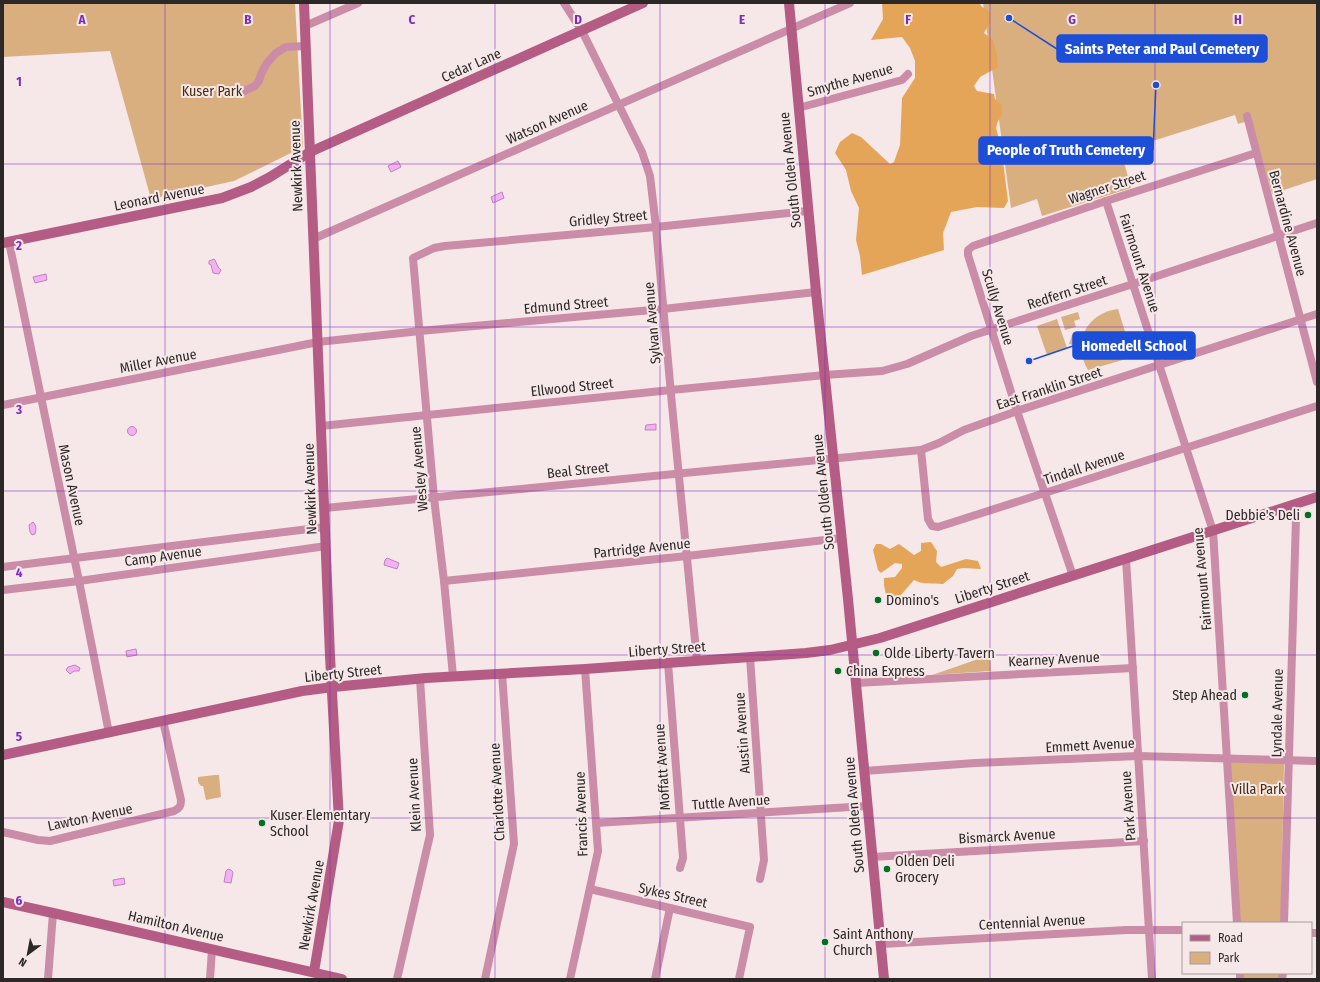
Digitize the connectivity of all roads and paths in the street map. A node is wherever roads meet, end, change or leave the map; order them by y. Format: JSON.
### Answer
{"nodes":[{"id":1,"x":304,"y":3,"type":"edge"},
{"id":2,"x":358,"y":3,"type":"edge"},
{"id":3,"x":564,"y":3,"type":"edge"},
{"id":4,"x":643,"y":3,"type":"edge"},
{"id":5,"x":789,"y":3,"type":"edge"},
{"id":6,"x":850,"y":3,"type":"edge"},
{"id":7,"x":305,"y":26,"type":"junction"},
{"id":8,"x":791,"y":28,"type":"junction"},
{"id":9,"x":582,"y":31,"type":"junction"},
{"id":10,"x":305,"y":46,"type":"junction"},
{"id":11,"x":908,"y":74,"type":"dead end"},
{"id":12,"x":244,"y":91,"type":"dead end"},
{"id":13,"x":618,"y":105,"type":"junction"},
{"id":14,"x":798,"y":108,"type":"junction"},
{"id":15,"x":1247,"y":116,"type":"dead end"},
{"id":16,"x":310,"y":152,"type":"junction"},
{"id":17,"x":1256,"y":153,"type":"junction"},
{"id":18,"x":1106,"y":201,"type":"junction"},
{"id":19,"x":808,"y":211,"type":"junction"},
{"id":20,"x":1317,"y":223,"type":"edge"},
{"id":21,"x":656,"y":227,"type":"junction"},
{"id":22,"x":1278,"y":236,"type":"junction"},
{"id":23,"x":313,"y":240,"type":"junction"},
{"id":24,"x":6,"y":242,"type":"edge"},
{"id":25,"x":968,"y":250,"type":"joint"},
{"id":26,"x":412,"y":258,"type":"joint"},
{"id":27,"x":1133,"y":284,"type":"junction"},
{"id":28,"x":816,"y":292,"type":"junction"},
{"id":29,"x":663,"y":309,"type":"junction"},
{"id":30,"x":1317,"y":314,"type":"edge"},
{"id":31,"x":1300,"y":320,"type":"junction"},
{"id":32,"x":991,"y":330,"type":"junction"},
{"id":33,"x":420,"y":331,"type":"junction"},
{"id":34,"x":318,"y":342,"type":"junction"},
{"id":35,"x":1160,"y":366,"type":"junction"},
{"id":36,"x":825,"y":375,"type":"junction"},
{"id":37,"x":1317,"y":382,"type":"edge"},
{"id":38,"x":671,"y":390,"type":"junction"},
{"id":39,"x":41,"y":397,"type":"junction"},
{"id":40,"x":3,"y":405,"type":"edge"},
{"id":41,"x":1317,"y":406,"type":"edge"},
{"id":42,"x":1017,"y":411,"type":"junction"},
{"id":43,"x":428,"y":415,"type":"junction"},
{"id":44,"x":321,"y":426,"type":"junction"},
{"id":45,"x":1186,"y":448,"type":"junction"},
{"id":46,"x":921,"y":450,"type":"junction"},
{"id":47,"x":834,"y":458,"type":"junction"},
{"id":48,"x":679,"y":473,"type":"junction"},
{"id":49,"x":1045,"y":493,"type":"junction"},
{"id":50,"x":1317,"y":497,"type":"edge"},
{"id":51,"x":434,"y":498,"type":"junction"},
{"id":52,"x":1292,"y":505,"type":"junction"},
{"id":53,"x":325,"y":508,"type":"junction"},
{"id":54,"x":325,"y":527,"type":"junction"},
{"id":55,"x":1213,"y":530,"type":"junction"},
{"id":56,"x":842,"y":538,"type":"junction"},
{"id":57,"x":326,"y":546,"type":"junction"},
{"id":58,"x":687,"y":556,"type":"junction"},
{"id":59,"x":74,"y":558,"type":"junction"},
{"id":60,"x":1126,"y":559,"type":"junction"},
{"id":61,"x":3,"y":567,"type":"edge"},
{"id":62,"x":1073,"y":576,"type":"junction"},
{"id":63,"x":79,"y":581,"type":"junction"},
{"id":64,"x":444,"y":581,"type":"junction"},
{"id":65,"x":3,"y":590,"type":"edge"},
{"id":66,"x":852,"y":646,"type":"junction"},
{"id":67,"x":750,"y":657,"type":"junction"},
{"id":68,"x":697,"y":661,"type":"junction"},
{"id":69,"x":668,"y":663,"type":"junction"},
{"id":70,"x":1133,"y":668,"type":"junction"},
{"id":71,"x":585,"y":669,"type":"junction"},
{"id":72,"x":502,"y":673,"type":"junction"},
{"id":73,"x":453,"y":676,"type":"junction"},
{"id":74,"x":420,"y":679,"type":"junction"},
{"id":75,"x":856,"y":683,"type":"junction"},
{"id":76,"x":332,"y":687,"type":"junction"},
{"id":77,"x":163,"y":721,"type":"junction"},
{"id":78,"x":109,"y":732,"type":"junction"},
{"id":79,"x":3,"y":755,"type":"edge"},
{"id":80,"x":1138,"y":756,"type":"junction"},
{"id":81,"x":1226,"y":758,"type":"junction"},
{"id":82,"x":1288,"y":760,"type":"junction"},
{"id":83,"x":1317,"y":761,"type":"edge"},
{"id":84,"x":864,"y":771,"type":"junction"},
{"id":85,"x":867,"y":806,"type":"junction"},
{"id":86,"x":760,"y":813,"type":"junction"},
{"id":87,"x":679,"y":818,"type":"junction"},
{"id":88,"x":596,"y":824,"type":"junction"},
{"id":89,"x":3,"y":832,"type":"edge"},
{"id":90,"x":1144,"y":841,"type":"junction"},
{"id":91,"x":872,"y":857,"type":"junction"},
{"id":92,"x":680,"y":868,"type":"dead end"},
{"id":93,"x":760,"y":879,"type":"dead end"},
{"id":94,"x":590,"y":889,"type":"junction"},
{"id":95,"x":3,"y":902,"type":"edge"},
{"id":96,"x":670,"y":908,"type":"junction"},
{"id":97,"x":53,"y":913,"type":"junction"},
{"id":98,"x":1237,"y":922,"type":"edge"},
{"id":99,"x":1284,"y":922,"type":"edge"},
{"id":100,"x":1149,"y":929,"type":"junction"},
{"id":101,"x":1182,"y":930,"type":"edge"},
{"id":102,"x":882,"y":944,"type":"junction"},
{"id":103,"x":212,"y":949,"type":"junction"},
{"id":104,"x":314,"y":972,"type":"junction"},
{"id":105,"x":48,"y":979,"type":"edge"},
{"id":106,"x":210,"y":979,"type":"edge"},
{"id":107,"x":341,"y":979,"type":"edge"},
{"id":108,"x":397,"y":979,"type":"edge"},
{"id":109,"x":485,"y":979,"type":"edge"},
{"id":110,"x":570,"y":979,"type":"edge"},
{"id":111,"x":655,"y":979,"type":"edge"},
{"id":112,"x":740,"y":979,"type":"edge"},
{"id":113,"x":884,"y":979,"type":"edge"},
{"id":114,"x":1152,"y":979,"type":"edge"}],
"edges":[{"from":1,"to":7,"type":"street","name":"Newkirk Avenue"},
{"from":2,"to":7,"type":"street"},
{"from":3,"to":9,"type":"street","name":"Sylvan Avenue"},
{"from":4,"to":9,"type":"street","name":"Cedar Lane"},
{"from":5,"to":8,"type":"street","name":"South Olden Avenue"},
{"from":6,"to":8,"type":"street","name":"Watson Avenue"},
{"from":7,"to":10,"type":"street","name":"Newkirk Avenue"},
{"from":8,"to":13,"type":"street","name":"Watson Avenue"},
{"from":8,"to":14,"type":"street","name":"South Olden Avenue"},
{"from":9,"to":13,"type":"street","name":"Sylvan Avenue"},
{"from":9,"to":16,"type":"street","name":"Cedar Lane"},
{"from":10,"to":12,"type":"street"},
{"from":10,"to":16,"type":"street","name":"Newkirk Avenue"},
{"from":11,"to":14,"type":"street","name":"Smythe Avenue"},
{"from":13,"to":21,"type":"street","name":"Sylvan Avenue"},
{"from":13,"to":23,"type":"street","name":"Watson Avenue"},
{"from":14,"to":19,"type":"street","name":"South Olden Avenue"},
{"from":15,"to":17,"type":"street","name":"Bernardine Avenue"},
{"from":16,"to":23,"type":"street","name":"Newkirk Avenue"},
{"from":16,"to":24,"type":"street","name":"Leonard Avenue"},
{"from":17,"to":18,"type":"street","name":"Wagner Street"},
{"from":17,"to":22,"type":"street","name":"Bernardine Avenue"},
{"from":18,"to":25,"type":"street","name":"Wagner Street"},
{"from":18,"to":27,"type":"street","name":"Fairmount Avenue"},
{"from":19,"to":21,"type":"street","name":"Gridley Street"},
{"from":19,"to":28,"type":"street","name":"South Olden Avenue"},
{"from":20,"to":22,"type":"street","name":"Redfern Street"},
{"from":21,"to":26,"type":"street","name":"Gridley Street"},
{"from":21,"to":29,"type":"street","name":"Sylvan Avenue"},
{"from":22,"to":27,"type":"street","name":"Redfern Street"},
{"from":22,"to":31,"type":"street","name":"Bernardine Avenue"},
{"from":23,"to":34,"type":"street","name":"Newkirk Avenue"},
{"from":24,"to":39,"type":"street","name":"Mason Avenue"},
{"from":25,"to":32,"type":"street","name":"Scully Avenue"},
{"from":26,"to":33,"type":"street","name":"Wesley Avenue"},
{"from":27,"to":32,"type":"street","name":"Redfern Street"},
{"from":27,"to":35,"type":"street","name":"Fairmount Avenue"},
{"from":28,"to":29,"type":"street","name":"Edmund Street"},
{"from":28,"to":36,"type":"street","name":"South Olden Avenue"},
{"from":29,"to":33,"type":"street","name":"Edmund Street"},
{"from":29,"to":38,"type":"street","name":"Sylvan Avenue"},
{"from":30,"to":31,"type":"street","name":"East Franklin Street"},
{"from":31,"to":35,"type":"street","name":"East Franklin Street"},
{"from":31,"to":37,"type":"street","name":"Bernardine Avenue"},
{"from":32,"to":36,"type":"street","name":"Redfern Street"},
{"from":32,"to":42,"type":"street","name":"Scully Avenue"},
{"from":33,"to":34,"type":"street","name":"Edmund Street"},
{"from":33,"to":43,"type":"street","name":"Wesley Avenue"},
{"from":34,"to":39,"type":"street","name":"Miller Avenue"},
{"from":34,"to":44,"type":"street","name":"Newkirk Avenue"},
{"from":35,"to":42,"type":"street","name":"East Franklin Street"},
{"from":35,"to":45,"type":"street","name":"Fairmount Avenue"},
{"from":36,"to":38,"type":"street","name":"Ellwood Street"},
{"from":36,"to":47,"type":"street","name":"South Olden Avenue"},
{"from":38,"to":43,"type":"street","name":"Ellwood Street"},
{"from":38,"to":48,"type":"street","name":"Sylvan Avenue"},
{"from":39,"to":40,"type":"street","name":"Miller Avenue"},
{"from":39,"to":59,"type":"street","name":"Mason Avenue"},
{"from":41,"to":45,"type":"street","name":"Tindall Avenue"},
{"from":42,"to":46,"type":"street","name":"East Franklin Street"},
{"from":42,"to":49,"type":"street","name":"Scully Avenue"},
{"from":43,"to":44,"type":"street","name":"Ellwood Street"},
{"from":43,"to":51,"type":"street","name":"Wesley Avenue"},
{"from":44,"to":53,"type":"street","name":"Newkirk Avenue"},
{"from":45,"to":49,"type":"street","name":"Tindall Avenue"},
{"from":45,"to":55,"type":"street","name":"Fairmount Avenue"},
{"from":46,"to":47,"type":"street","name":"East Franklin Street"},
{"from":46,"to":49,"type":"street","name":"Tindall Avenue"},
{"from":47,"to":48,"type":"street","name":"Beal Street"},
{"from":47,"to":56,"type":"street","name":"South Olden Avenue"},
{"from":48,"to":51,"type":"street","name":"Beal Street"},
{"from":48,"to":58,"type":"street","name":"Sylvan Avenue"},
{"from":49,"to":62,"type":"street","name":"Scully Avenue"},
{"from":50,"to":52,"type":"street","name":"Liberty Street"},
{"from":51,"to":53,"type":"street","name":"Beal Street"},
{"from":51,"to":64,"type":"street","name":"Wesley Avenue"},
{"from":52,"to":55,"type":"street","name":"Liberty Street"},
{"from":52,"to":82,"type":"street","name":"Lyndale Avenue"},
{"from":53,"to":54,"type":"street","name":"Newkirk Avenue"},
{"from":54,"to":57,"type":"street","name":"Newkirk Avenue"},
{"from":54,"to":59,"type":"street","name":"Camp Avenue"},
{"from":55,"to":60,"type":"street","name":"Liberty Street"},
{"from":55,"to":81,"type":"street","name":"Fairmount Avenue"},
{"from":56,"to":58,"type":"street","name":"Partridge Avenue"},
{"from":56,"to":66,"type":"street","name":"South Olden Avenue"},
{"from":57,"to":63,"type":"street","name":"Camp Avenue"},
{"from":57,"to":76,"type":"street","name":"Newkirk Avenue"},
{"from":58,"to":64,"type":"street","name":"Partridge Avenue"},
{"from":58,"to":68,"type":"street","name":"Sylvan Avenue"},
{"from":59,"to":61,"type":"street","name":"Camp Avenue"},
{"from":59,"to":63,"type":"street","name":"Mason Avenue"},
{"from":60,"to":62,"type":"street","name":"Liberty Street"},
{"from":60,"to":70,"type":"street","name":"Park Avenue"},
{"from":62,"to":66,"type":"street","name":"Liberty Street"},
{"from":63,"to":65,"type":"street","name":"Camp Avenue"},
{"from":63,"to":78,"type":"street","name":"Mason Avenue"},
{"from":64,"to":73,"type":"street","name":"Wesley Avenue"},
{"from":66,"to":67,"type":"street","name":"Liberty Street"},
{"from":66,"to":75,"type":"street","name":"South Olden Avenue"},
{"from":67,"to":68,"type":"street","name":"Liberty Street"},
{"from":67,"to":86,"type":"street","name":"Austin Avenue"},
{"from":68,"to":69,"type":"street","name":"Liberty Street"},
{"from":69,"to":71,"type":"street","name":"Liberty Street"},
{"from":69,"to":87,"type":"street","name":"Moffatt Avenue"},
{"from":70,"to":75,"type":"street","name":"Kearney Avenue"},
{"from":70,"to":80,"type":"street","name":"Park Avenue"},
{"from":71,"to":72,"type":"street","name":"Liberty Street"},
{"from":71,"to":88,"type":"street","name":"Francis Avenue"},
{"from":72,"to":73,"type":"street","name":"Liberty Street"},
{"from":72,"to":109,"type":"street","name":"Charlotte Avenue"},
{"from":73,"to":74,"type":"street","name":"Liberty Street"},
{"from":74,"to":76,"type":"street","name":"Liberty Street"},
{"from":74,"to":108,"type":"street","name":"Klein Avenue"},
{"from":75,"to":84,"type":"street","name":"South Olden Avenue"},
{"from":76,"to":77,"type":"street","name":"Liberty Street"},
{"from":76,"to":104,"type":"street","name":"Newkirk Avenue"},
{"from":77,"to":78,"type":"street","name":"Liberty Street"},
{"from":77,"to":89,"type":"street","name":"Lawton Avenue"},
{"from":78,"to":79,"type":"street","name":"Liberty Street"},
{"from":80,"to":81,"type":"street","name":"Emmett Avenue"},
{"from":80,"to":84,"type":"street","name":"Emmett Avenue"},
{"from":80,"to":90,"type":"street","name":"Park Avenue"},
{"from":81,"to":82,"type":"street","name":"Emmett Avenue"},
{"from":81,"to":98,"type":"street","name":"Fairmount Avenue"},
{"from":82,"to":83,"type":"street","name":"Emmett Avenue"},
{"from":82,"to":99,"type":"street","name":"Lyndale Avenue"},
{"from":84,"to":85,"type":"street","name":"South Olden Avenue"},
{"from":85,"to":86,"type":"street","name":"Tuttle Avenue"},
{"from":85,"to":91,"type":"street","name":"South Olden Avenue"},
{"from":86,"to":87,"type":"street","name":"Tuttle Avenue"},
{"from":86,"to":93,"type":"street","name":"Austin Avenue"},
{"from":87,"to":88,"type":"street","name":"Tuttle Avenue"},
{"from":87,"to":92,"type":"street","name":"Moffatt Avenue"},
{"from":88,"to":94,"type":"street","name":"Francis Avenue"},
{"from":90,"to":91,"type":"street","name":"Bismarck Avenue"},
{"from":90,"to":100,"type":"street","name":"Park Avenue"},
{"from":91,"to":102,"type":"street","name":"South Olden Avenue"},
{"from":94,"to":96,"type":"street","name":"Sykes Street"},
{"from":94,"to":110,"type":"street","name":"Francis Avenue"},
{"from":95,"to":97,"type":"street","name":"Hamilton Avenue"},
{"from":96,"to":111,"type":"street"},
{"from":96,"to":112,"type":"street","name":"Sykes Street"},
{"from":97,"to":103,"type":"street","name":"Hamilton Avenue"},
{"from":97,"to":105,"type":"street"},
{"from":100,"to":101,"type":"street","name":"Centennial Avenue"},
{"from":100,"to":102,"type":"street","name":"Centennial Avenue"},
{"from":100,"to":114,"type":"street","name":"Park Avenue"},
{"from":102,"to":113,"type":"street","name":"South Olden Avenue"},
{"from":103,"to":104,"type":"street","name":"Hamilton Avenue"},
{"from":103,"to":106,"type":"street"},
{"from":104,"to":107,"type":"street","name":"Hamilton Avenue"}]}
